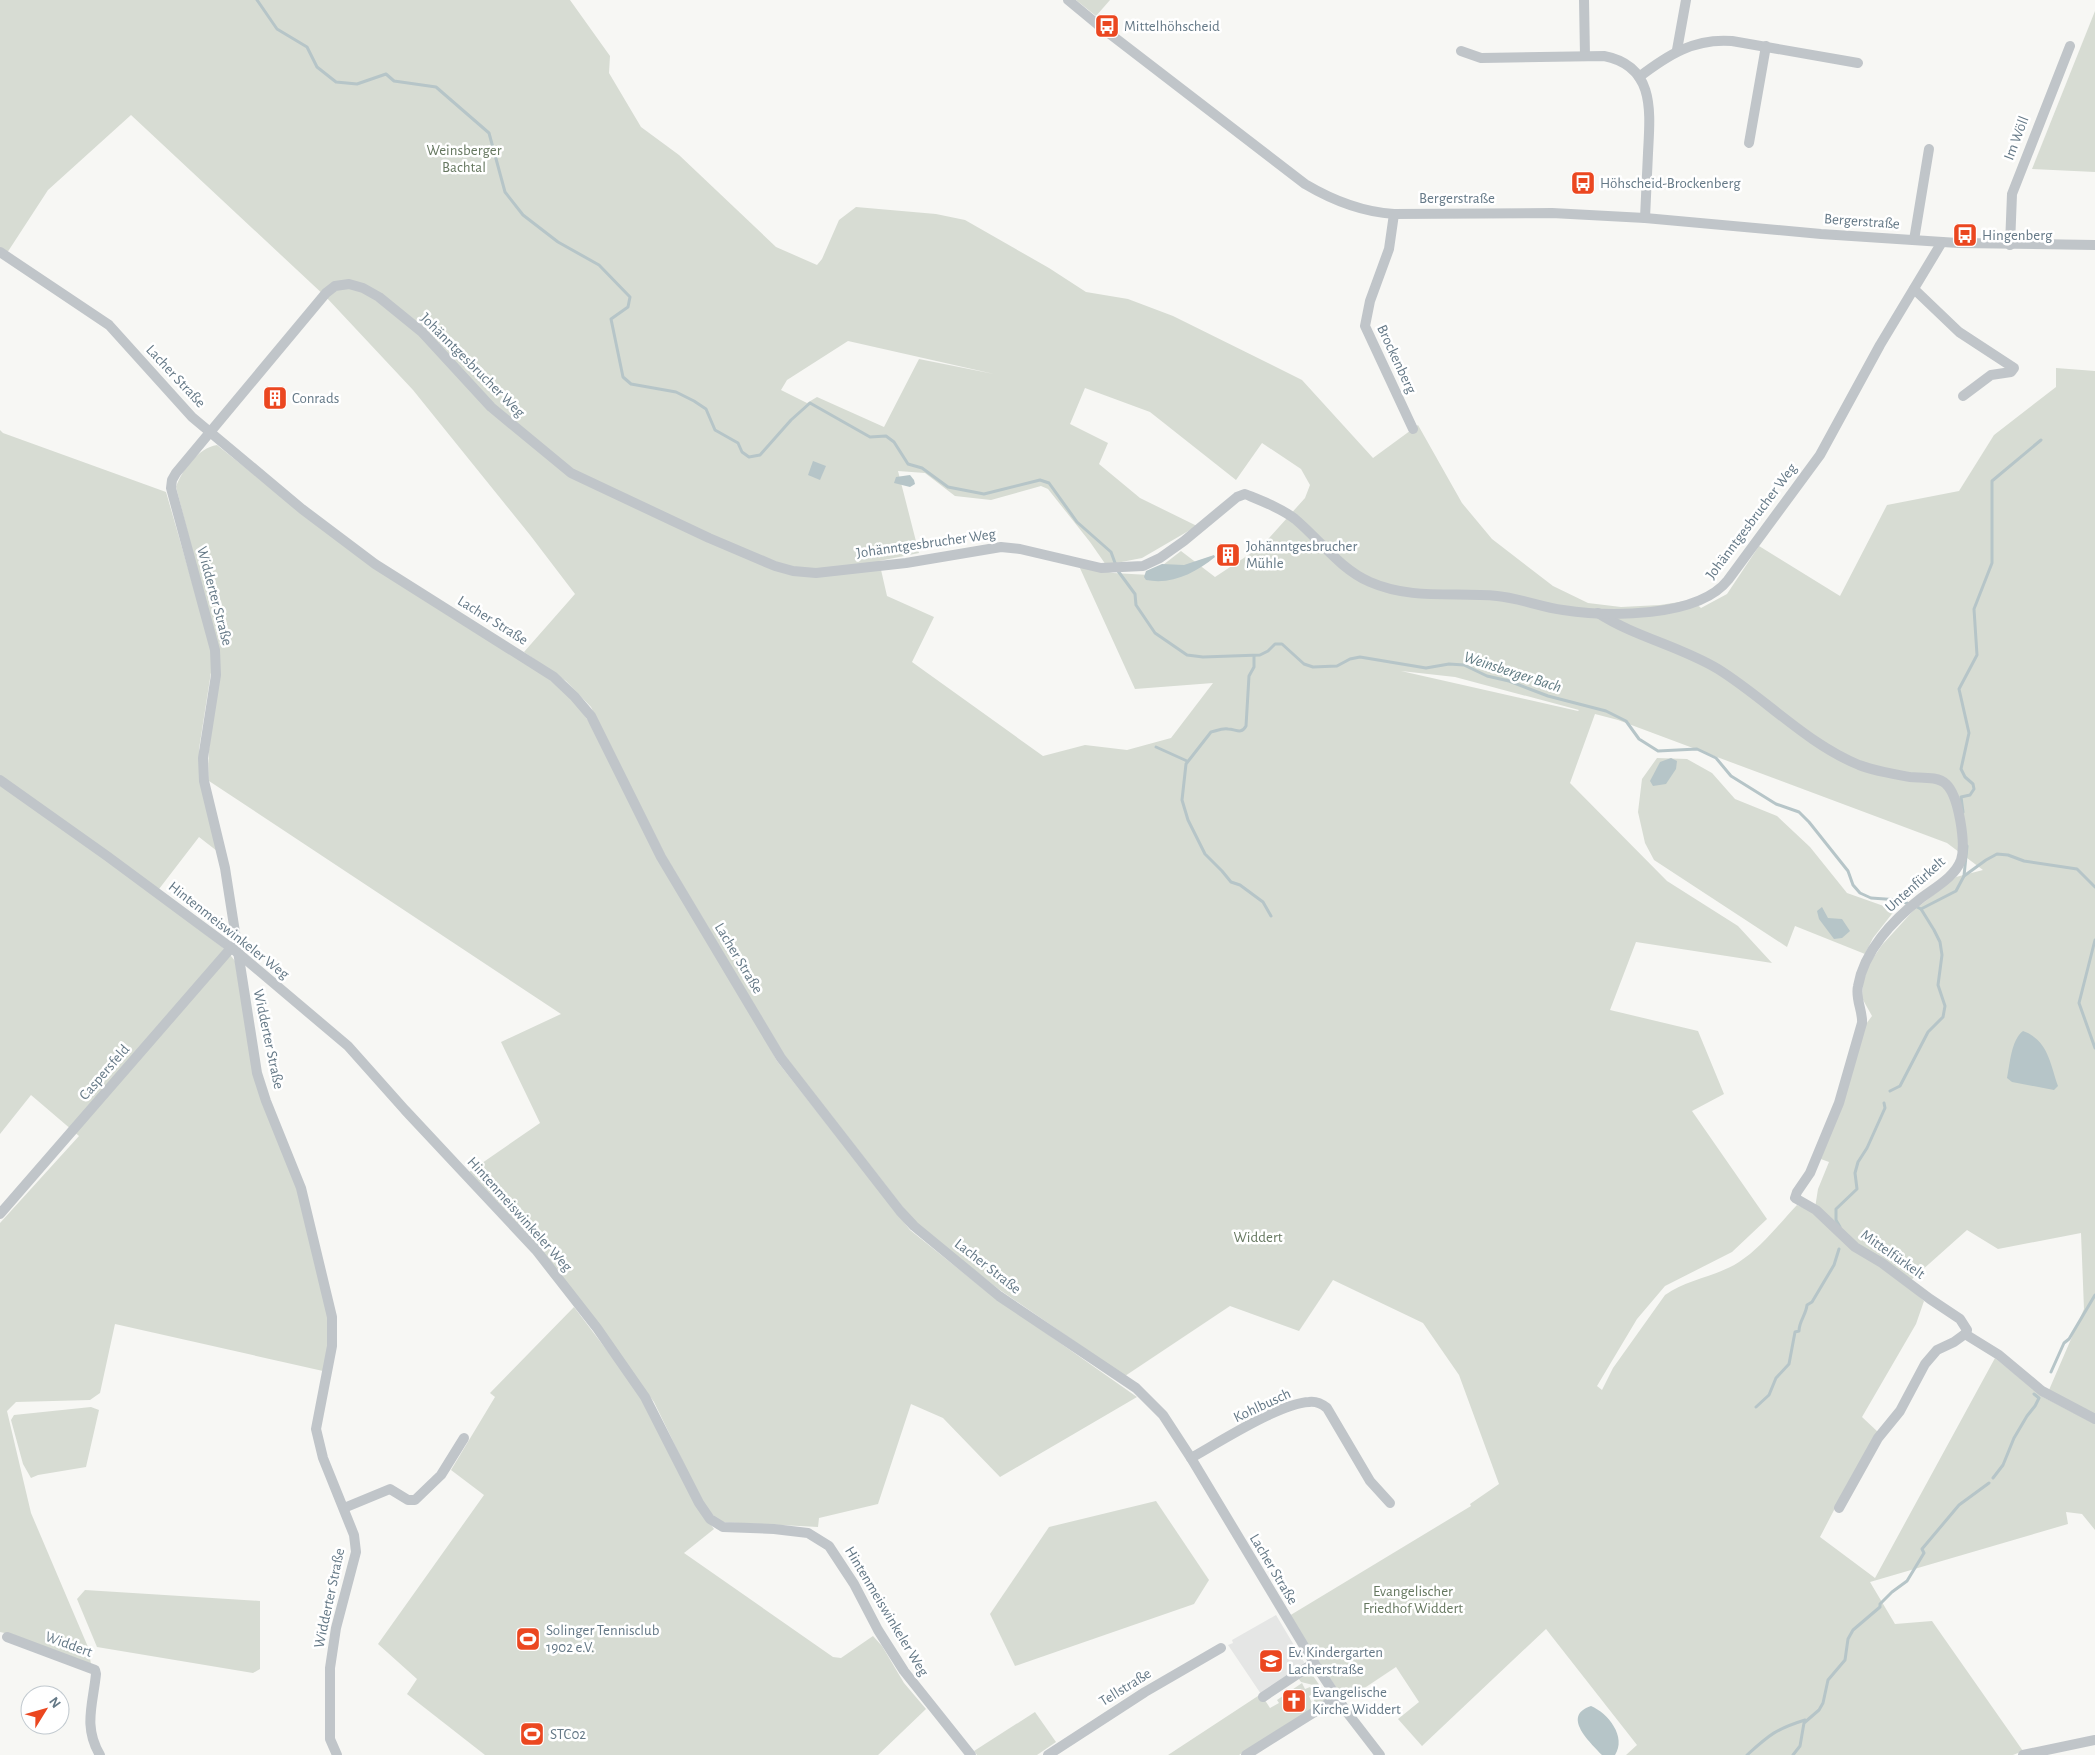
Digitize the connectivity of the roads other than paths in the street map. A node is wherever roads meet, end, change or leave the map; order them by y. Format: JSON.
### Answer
{"nodes":[{"id":1,"x":1068,"y":0,"type":"edge"},
{"id":2,"x":1584,"y":0,"type":"edge"},
{"id":3,"x":1686,"y":0,"type":"edge"},
{"id":4,"x":1766,"y":46,"type":"junction"},
{"id":5,"x":2070,"y":46,"type":"dead end"},
{"id":6,"x":1677,"y":50,"type":"junction"},
{"id":7,"x":1461,"y":51,"type":"dead end"},
{"id":8,"x":1585,"y":56,"type":"junction"},
{"id":9,"x":1858,"y":63,"type":"dead end"},
{"id":10,"x":1639,"y":77,"type":"junction"},
{"id":11,"x":1749,"y":143,"type":"dead end"},
{"id":12,"x":1930,"y":149,"type":"dead end"},
{"id":13,"x":1394,"y":214,"type":"junction"},
{"id":14,"x":1645,"y":218,"type":"junction"},
{"id":15,"x":1914,"y":240,"type":"junction"},
{"id":16,"x":1942,"y":242,"type":"junction"},
{"id":17,"x":2010,"y":245,"type":"junction"},
{"id":18,"x":2095,"y":245,"type":"edge"},
{"id":19,"x":0,"y":252,"type":"edge"},
{"id":20,"x":1914,"y":289,"type":"junction"},
{"id":21,"x":1963,"y":396,"type":"dead end"},
{"id":22,"x":1413,"y":429,"type":"dead end"},
{"id":23,"x":210,"y":433,"type":"junction"},
{"id":24,"x":1598,"y":613,"type":"junction"},
{"id":25,"x":0,"y":780,"type":"edge"},
{"id":26,"x":234,"y":951,"type":"junction"},
{"id":27,"x":1797,"y":1200,"type":"joint"},
{"id":28,"x":0,"y":1214,"type":"edge"},
{"id":29,"x":1965,"y":1334,"type":"junction"},
{"id":30,"x":2095,"y":1419,"type":"edge"},
{"id":31,"x":464,"y":1438,"type":"dead end"},
{"id":32,"x":1191,"y":1458,"type":"junction"},
{"id":33,"x":1390,"y":1502,"type":"dead end"},
{"id":34,"x":344,"y":1508,"type":"junction"},
{"id":35,"x":1839,"y":1508,"type":"dead end"},
{"id":36,"x":7,"y":1637,"type":"dead end"},
{"id":37,"x":1221,"y":1648,"type":"dead end"},
{"id":38,"x":1314,"y":1662,"type":"junction"},
{"id":39,"x":1263,"y":1697,"type":"dead end"},
{"id":40,"x":1337,"y":1698,"type":"junction"},
{"id":41,"x":2095,"y":1740,"type":"edge"},
{"id":42,"x":100,"y":1755,"type":"edge"},
{"id":43,"x":337,"y":1755,"type":"edge"},
{"id":44,"x":971,"y":1755,"type":"edge"},
{"id":45,"x":1048,"y":1755,"type":"edge"},
{"id":46,"x":1246,"y":1755,"type":"edge"},
{"id":47,"x":1380,"y":1755,"type":"edge"},
{"id":48,"x":2023,"y":1755,"type":"edge"}],
"edges":[{"from":1,"to":13,"type":"street","name":"Bergerstraße"},
{"from":2,"to":8,"type":"street"},
{"from":3,"to":6,"type":"street"},
{"from":4,"to":6,"type":"street"},
{"from":4,"to":9,"type":"street"},
{"from":4,"to":11,"type":"street"},
{"from":5,"to":17,"type":"street","name":"Im Wöll"},
{"from":6,"to":10,"type":"street"},
{"from":7,"to":8,"type":"street"},
{"from":8,"to":10,"type":"street"},
{"from":10,"to":14,"type":"street"},
{"from":12,"to":15,"type":"street","name":"Bergerstraße"},
{"from":13,"to":14,"type":"street","name":"Bergerstraße"},
{"from":13,"to":22,"type":"street","name":"Brockenberg"},
{"from":14,"to":15,"type":"street","name":"Bergerstraße"},
{"from":15,"to":16,"type":"street","name":"Bergerstraße"},
{"from":16,"to":17,"type":"street","name":"Bergerstraße"},
{"from":16,"to":20,"type":"street","name":"Johänntgesbrucher Weg"},
{"from":17,"to":18,"type":"street","name":"Bergerstraße"},
{"from":19,"to":23,"type":"street","name":"Lacher Straße"},
{"from":20,"to":21,"type":"street"},
{"from":20,"to":24,"type":"street","name":"Johänntgesbrucher Weg"},
{"from":23,"to":24,"type":"street","name":"Johänntgesbrucher Weg"},
{"from":23,"to":26,"type":"street","name":"Widderter Straße"},
{"from":23,"to":32,"type":"street","name":"Lacher Straße"},
{"from":24,"to":27,"type":"street","name":"Untenfürkelt"},
{"from":25,"to":26,"type":"street","name":"Hintenmeiswinkeler Weg"},
{"from":26,"to":28,"type":"street","name":"Caspersfeld"},
{"from":26,"to":34,"type":"street","name":"Widderter Straße"},
{"from":26,"to":44,"type":"street","name":"Hintenmeiswinkeler Weg"},
{"from":27,"to":29,"type":"street","name":"Mittelfürkelt"},
{"from":29,"to":30,"type":"street","name":"Mittelfürkelt"},
{"from":29,"to":35,"type":"street"},
{"from":31,"to":34,"type":"street"},
{"from":32,"to":33,"type":"street","name":"Kohlbusch"},
{"from":32,"to":38,"type":"street","name":"Lacher Straße"},
{"from":34,"to":43,"type":"street","name":"Widderter Straße"},
{"from":36,"to":42,"type":"street","name":"Widdert"},
{"from":37,"to":45,"type":"street","name":"Tellstraße"},
{"from":38,"to":39,"type":"street"},
{"from":38,"to":40,"type":"street","name":"Lacher Straße"},
{"from":40,"to":46,"type":"street"},
{"from":40,"to":47,"type":"street","name":"Lacher Straße"},
{"from":41,"to":48,"type":"street"}]}
